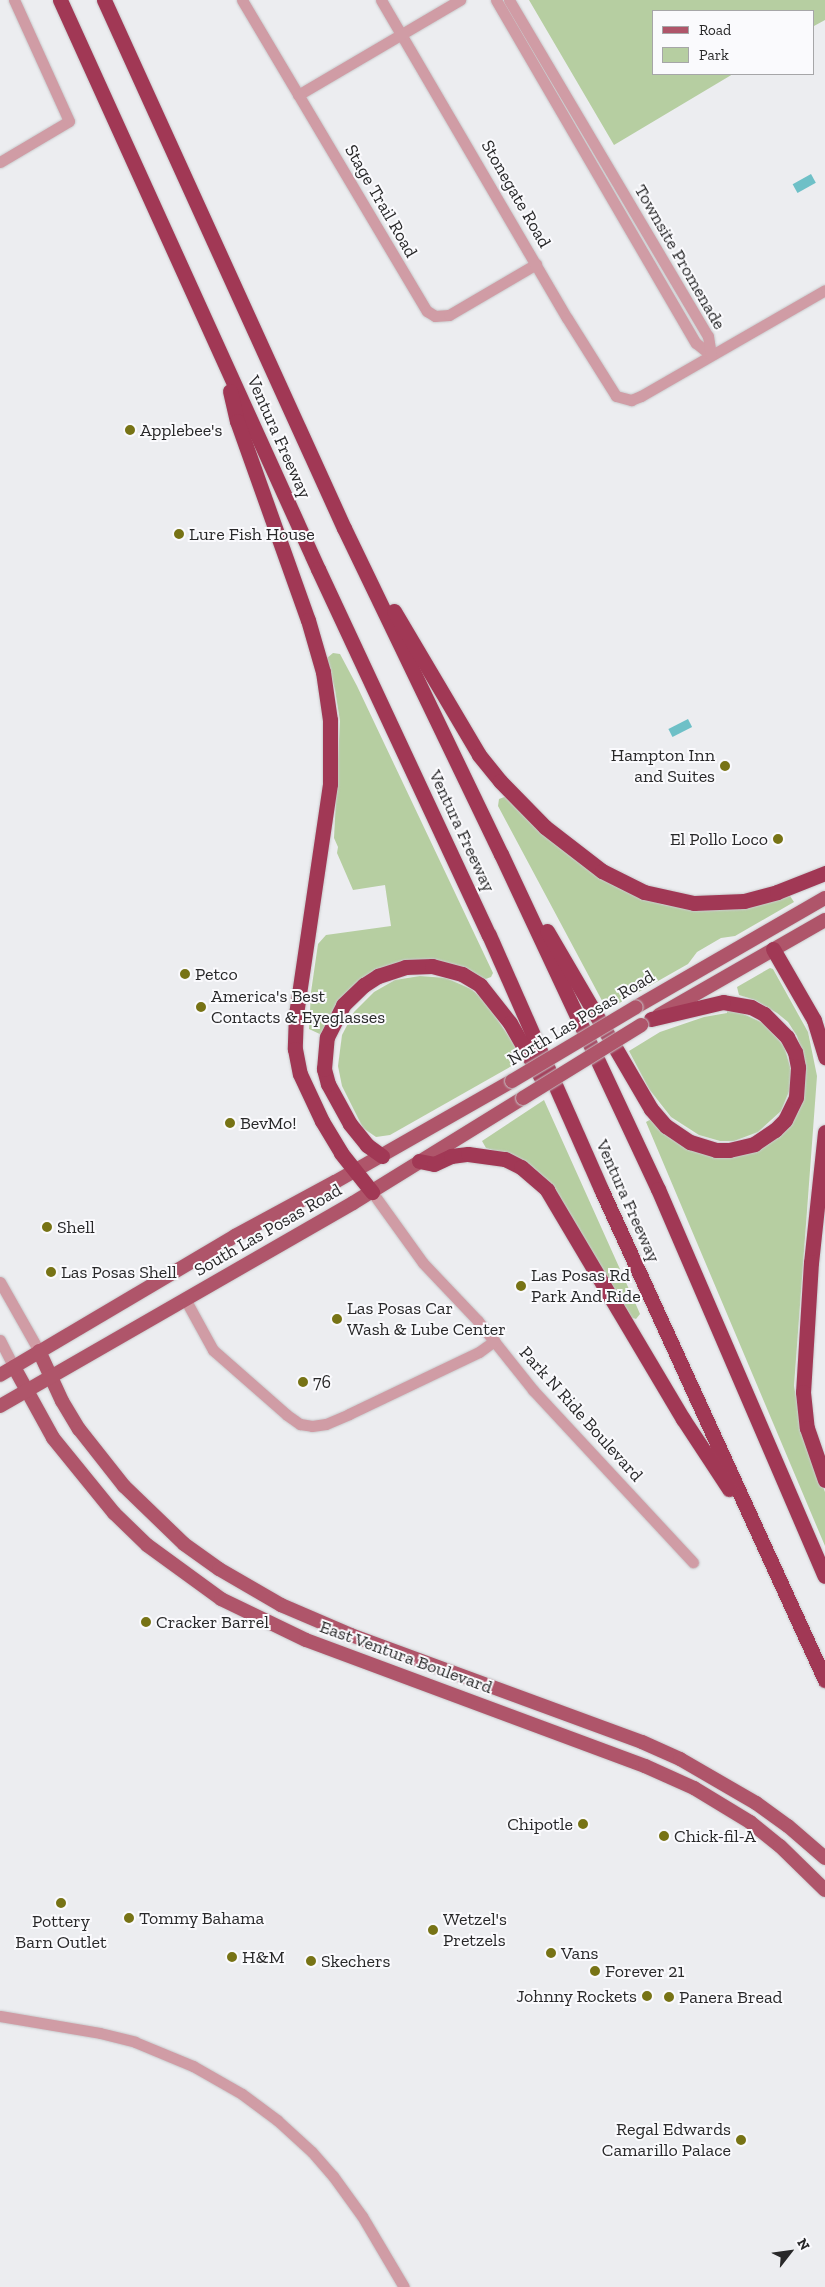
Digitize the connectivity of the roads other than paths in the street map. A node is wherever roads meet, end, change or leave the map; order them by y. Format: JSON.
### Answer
{"nodes":[{"id":1,"x":14,"y":0,"type":"edge"},
{"id":2,"x":60,"y":0,"type":"edge"},
{"id":3,"x":104,"y":0,"type":"edge"},
{"id":4,"x":242,"y":0,"type":"edge"},
{"id":5,"x":381,"y":0,"type":"edge"},
{"id":6,"x":460,"y":0,"type":"edge"},
{"id":7,"x":496,"y":0,"type":"edge"},
{"id":8,"x":509,"y":0,"type":"edge"},
{"id":9,"x":402,"y":34,"type":"junction"},
{"id":10,"x":298,"y":95,"type":"junction"},
{"id":11,"x":0,"y":162,"type":"edge"},
{"id":12,"x":536,"y":264,"type":"junction"},
{"id":13,"x":825,"y":290,"type":"edge"},
{"id":14,"x":711,"y":355,"type":"junction"},
{"id":15,"x":223,"y":359,"type":"junction"},
{"id":16,"x":344,"y":528,"type":"junction"},
{"id":17,"x":501,"y":854,"type":"junction"},
{"id":18,"x":825,"y":874,"type":"edge"},
{"id":19,"x":825,"y":898,"type":"edge"},
{"id":20,"x":825,"y":920,"type":"edge"},
{"id":21,"x":764,"y":934,"type":"junction"},
{"id":22,"x":773,"y":949,"type":"junction"},
{"id":23,"x":646,"y":1022,"type":"junction"},
{"id":24,"x":825,"y":1057,"type":"edge"},
{"id":25,"x":825,"y":1132,"type":"edge"},
{"id":26,"x":382,"y":1156,"type":"junction"},
{"id":27,"x":419,"y":1161,"type":"junction"},
{"id":28,"x":356,"y":1171,"type":"junction"},
{"id":29,"x":601,"y":1189,"type":"junction"},
{"id":30,"x":372,"y":1192,"type":"junction"},
{"id":31,"x":0,"y":1282,"type":"edge"},
{"id":32,"x":185,"y":1299,"type":"junction"},
{"id":33,"x":0,"y":1340,"type":"edge"},
{"id":34,"x":494,"y":1341,"type":"junction"},
{"id":35,"x":39,"y":1351,"type":"junction"},
{"id":36,"x":14,"y":1366,"type":"junction"},
{"id":37,"x":0,"y":1375,"type":"edge"},
{"id":38,"x":51,"y":1376,"type":"junction"},
{"id":39,"x":26,"y":1390,"type":"junction"},
{"id":40,"x":0,"y":1406,"type":"edge"},
{"id":41,"x":825,"y":1480,"type":"edge"},
{"id":42,"x":755,"y":1529,"type":"junction"},
{"id":43,"x":693,"y":1562,"type":"dead end"},
{"id":44,"x":825,"y":1576,"type":"edge"},
{"id":45,"x":825,"y":1680,"type":"edge"},
{"id":46,"x":825,"y":1858,"type":"edge"},
{"id":47,"x":825,"y":1890,"type":"edge"},
{"id":48,"x":0,"y":2016,"type":"edge"},
{"id":49,"x":404,"y":2287,"type":"edge"}],
"edges":[{"from":1,"to":11,"type":"street"},
{"from":2,"to":15,"type":"highway","name":"Ventura Freeway"},
{"from":3,"to":16,"type":"highway","name":"Ventura Freeway"},
{"from":4,"to":10,"type":"street","name":"Stage Trail Road"},
{"from":5,"to":9,"type":"street","name":"Stonegate Road"},
{"from":6,"to":9,"type":"street"},
{"from":7,"to":14,"type":"street","name":"Townsite Promenade"},
{"from":8,"to":14,"type":"street","name":"Townsite Promenade"},
{"from":9,"to":10,"type":"street"},
{"from":9,"to":12,"type":"street","name":"Stonegate Road"},
{"from":10,"to":12,"type":"street","name":"Stage Trail Road"},
{"from":12,"to":14,"type":"street","name":"Stonegate Road"},
{"from":13,"to":14,"type":"street"},
{"from":15,"to":28,"type":"highway"},
{"from":15,"to":29,"type":"highway","name":"Ventura Freeway"},
{"from":16,"to":17,"type":"highway","name":"Ventura Freeway"},
{"from":16,"to":18,"type":"highway"},
{"from":17,"to":23,"type":"highway"},
{"from":17,"to":44,"type":"highway","name":"Ventura Freeway"},
{"from":19,"to":21,"type":"main road","name":"North Las Posas Road"},
{"from":20,"to":22,"type":"main road","name":"North Las Posas Road"},
{"from":21,"to":22,"type":"main road"},
{"from":21,"to":26,"type":"main road","name":"North Las Posas Road","bridge":true},
{"from":22,"to":23,"type":"main road","name":"North Las Posas Road"},
{"from":22,"to":24,"type":"highway"},
{"from":23,"to":27,"type":"main road","name":"North Las Posas Road","bridge":true},
{"from":25,"to":41,"type":"highway"},
{"from":26,"to":28,"type":"main road","name":"North Las Posas Road"},
{"from":26,"to":29,"type":"highway"},
{"from":27,"to":30,"type":"main road","name":"North Las Posas Road"},
{"from":27,"to":42,"type":"highway"},
{"from":28,"to":30,"type":"highway"},
{"from":28,"to":35,"type":"main road","name":"South Las Posas Road"},
{"from":29,"to":42,"type":"highway","name":"Ventura Freeway"},
{"from":30,"to":32,"type":"main road","name":"South Las Posas Road"},
{"from":30,"to":34,"type":"street","name":"Park N Ride Boulevard"},
{"from":31,"to":35,"type":"street"},
{"from":32,"to":34,"type":"street"},
{"from":32,"to":38,"type":"main road","name":"South Las Posas Road"},
{"from":33,"to":36,"type":"street"},
{"from":34,"to":43,"type":"street","name":"Park N Ride Boulevard"},
{"from":35,"to":36,"type":"main road","name":"South Las Posas Road"},
{"from":35,"to":38,"type":"main road","name":"East Ventura Boulevard"},
{"from":36,"to":37,"type":"main road","name":"South Las Posas Road"},
{"from":36,"to":39,"type":"main road","name":"East Ventura Boulevard"},
{"from":38,"to":39,"type":"main road","name":"South Las Posas Road"},
{"from":38,"to":46,"type":"main road","name":"East Ventura Boulevard"},
{"from":39,"to":40,"type":"main road","name":"South Las Posas Road"},
{"from":39,"to":47,"type":"main road","name":"East Ventura Boulevard"},
{"from":42,"to":45,"type":"highway","name":"Ventura Freeway"},
{"from":48,"to":49,"type":"street"}]}
